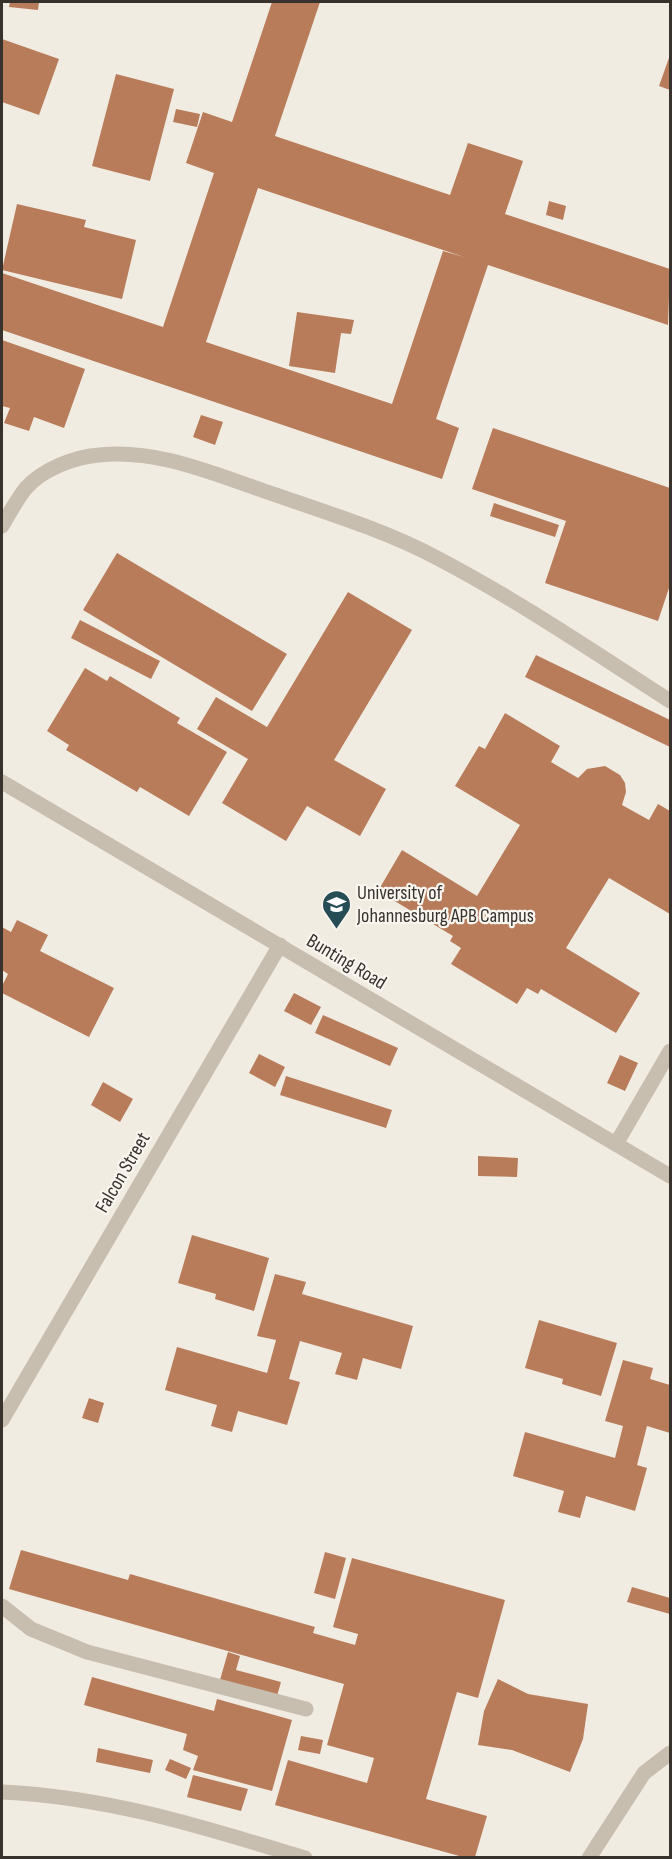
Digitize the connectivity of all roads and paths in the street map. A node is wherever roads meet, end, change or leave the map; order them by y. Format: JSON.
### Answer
{"nodes":[{"id":1,"x":2,"y":526,"type":"edge"},
{"id":2,"x":670,"y":701,"type":"edge"},
{"id":3,"x":2,"y":782,"type":"edge"},
{"id":4,"x":280,"y":945,"type":"junction"},
{"id":5,"x":670,"y":1051,"type":"edge"},
{"id":6,"x":616,"y":1144,"type":"junction"},
{"id":7,"x":670,"y":1176,"type":"edge"},
{"id":8,"x":2,"y":1420,"type":"edge"},
{"id":9,"x":2,"y":1606,"type":"edge"},
{"id":10,"x":306,"y":1709,"type":"dead end"},
{"id":11,"x":670,"y":1754,"type":"edge"},
{"id":12,"x":2,"y":1791,"type":"edge"},
{"id":13,"x":305,"y":1857,"type":"edge"},
{"id":14,"x":589,"y":1857,"type":"edge"}],
"edges":[{"from":1,"to":2,"type":"street"},
{"from":3,"to":4,"type":"street","name":"Bunting Road"},
{"from":4,"to":6,"type":"street","name":"Bunting Road"},
{"from":4,"to":8,"type":"street","name":"Falcon Street"},
{"from":5,"to":6,"type":"street"},
{"from":6,"to":7,"type":"street","name":"Bunting Road"},
{"from":9,"to":10,"type":"street"},
{"from":11,"to":14,"type":"street"},
{"from":12,"to":13,"type":"street"}]}
